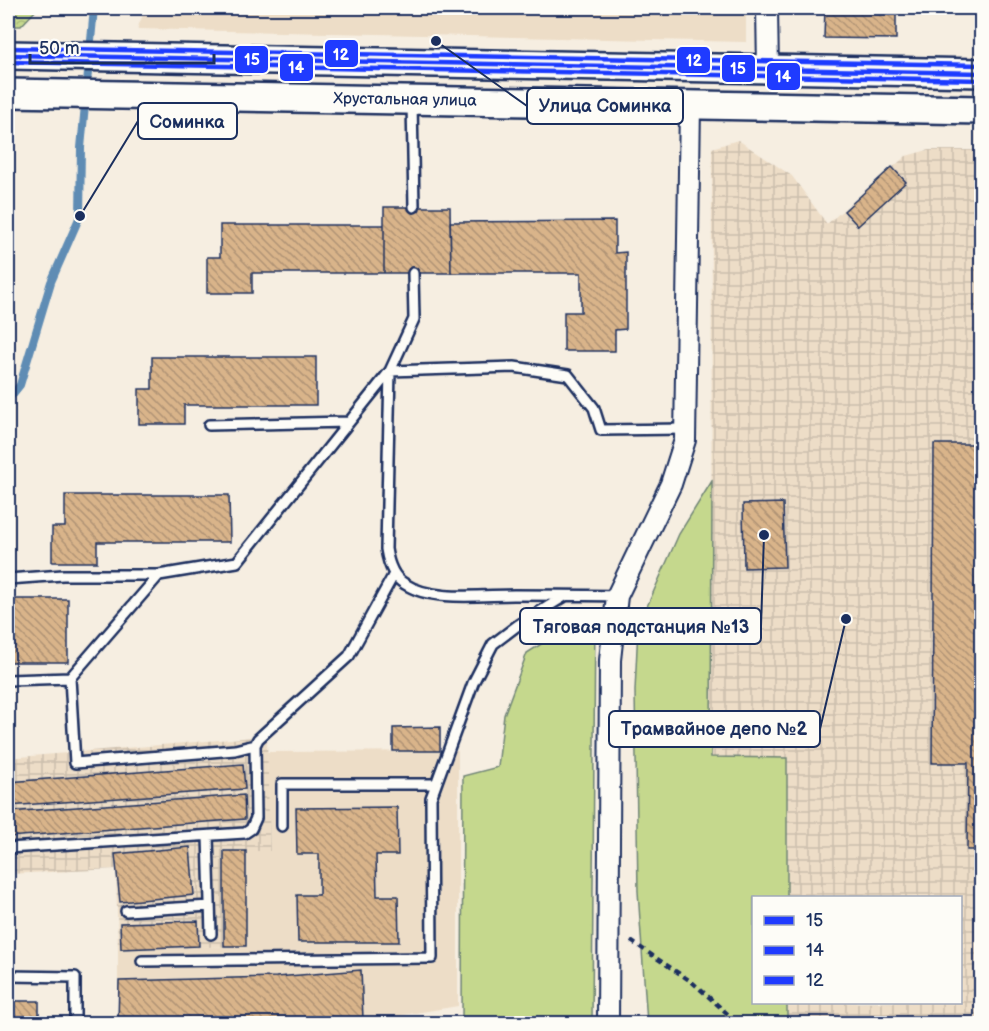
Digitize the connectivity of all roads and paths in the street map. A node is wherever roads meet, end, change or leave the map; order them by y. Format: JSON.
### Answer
{"nodes":[{"id":1,"x":766,"y":8,"type":"edge"},
{"id":2,"x":8,"y":55,"type":"edge"},
{"id":3,"x":688,"y":68,"type":"junction"},
{"id":4,"x":768,"y":70,"type":"junction"},
{"id":5,"x":981,"y":74,"type":"edge"},
{"id":6,"x":8,"y":93,"type":"edge"},
{"id":7,"x":412,"y":100,"type":"junction"},
{"id":8,"x":690,"y":105,"type":"junction"},
{"id":9,"x":768,"y":106,"type":"junction"},
{"id":10,"x":981,"y":110,"type":"edge"},
{"id":11,"x":414,"y":207,"type":"dead end"},
{"id":12,"x":413,"y":273,"type":"dead end"},
{"id":13,"x":390,"y":371,"type":"junction"},
{"id":14,"x":348,"y":422,"type":"junction"},
{"id":15,"x":209,"y":425,"type":"dead end"},
{"id":16,"x":685,"y":429,"type":"junction"},
{"id":17,"x":394,"y":574,"type":"junction"},
{"id":18,"x":159,"y":575,"type":"junction"},
{"id":19,"x":8,"y":579,"type":"edge"},
{"id":20,"x":566,"y":595,"type":"junction"},
{"id":21,"x":616,"y":596,"type":"junction"},
{"id":22,"x":70,"y":678,"type":"junction"},
{"id":23,"x":8,"y":680,"type":"edge"},
{"id":24,"x":255,"y":745,"type":"junction"},
{"id":25,"x":436,"y":784,"type":"junction"},
{"id":26,"x":282,"y":826,"type":"dead end"},
{"id":27,"x":208,"y":836,"type":"junction"},
{"id":28,"x":8,"y":848,"type":"edge"},
{"id":29,"x":210,"y":906,"type":"junction"},
{"id":30,"x":126,"y":911,"type":"dead end"},
{"id":31,"x":610,"y":927,"type":"junction"},
{"id":32,"x":210,"y":934,"type":"dead end"},
{"id":33,"x":142,"y":961,"type":"dead end"},
{"id":34,"x":8,"y":976,"type":"edge"},
{"id":35,"x":75,"y":1023,"type":"edge"},
{"id":36,"x":609,"y":1023,"type":"edge"},
{"id":37,"x":738,"y":1023,"type":"edge"}],
"edges":[{"from":1,"to":4,"type":"street"},
{"from":2,"to":3,"type":"main road"},
{"from":3,"to":4,"type":"main road"},
{"from":3,"to":8,"type":"main road"},
{"from":4,"to":5,"type":"main road"},
{"from":4,"to":9,"type":"main road"},
{"from":6,"to":7,"type":"main road","name":"Хрустальная улица"},
{"from":7,"to":8,"type":"main road","name":"Хрустальная улица"},
{"from":7,"to":11,"type":"lane"},
{"from":8,"to":9,"type":"main road","name":"Хрустальная улица"},
{"from":8,"to":16,"type":"street"},
{"from":9,"to":10,"type":"main road","name":"Хрустальная улица"},
{"from":12,"to":13,"type":"lane"},
{"from":13,"to":14,"type":"lane"},
{"from":13,"to":16,"type":"lane"},
{"from":13,"to":17,"type":"lane"},
{"from":14,"to":15,"type":"lane"},
{"from":14,"to":18,"type":"lane"},
{"from":16,"to":21,"type":"street"},
{"from":17,"to":20,"type":"lane"},
{"from":17,"to":24,"type":"lane"},
{"from":18,"to":19,"type":"lane"},
{"from":18,"to":22,"type":"lane"},
{"from":20,"to":21,"type":"lane"},
{"from":20,"to":25,"type":"lane"},
{"from":21,"to":31,"type":"street"},
{"from":22,"to":23,"type":"lane"},
{"from":22,"to":24,"type":"lane"},
{"from":24,"to":27,"type":"lane"},
{"from":25,"to":26,"type":"lane"},
{"from":25,"to":33,"type":"lane"},
{"from":27,"to":28,"type":"lane"},
{"from":27,"to":29,"type":"lane"},
{"from":29,"to":30,"type":"lane"},
{"from":29,"to":32,"type":"lane"},
{"from":31,"to":36,"type":"street"},
{"from":31,"to":37,"type":"path"},
{"from":34,"to":35,"type":"lane"}]}
